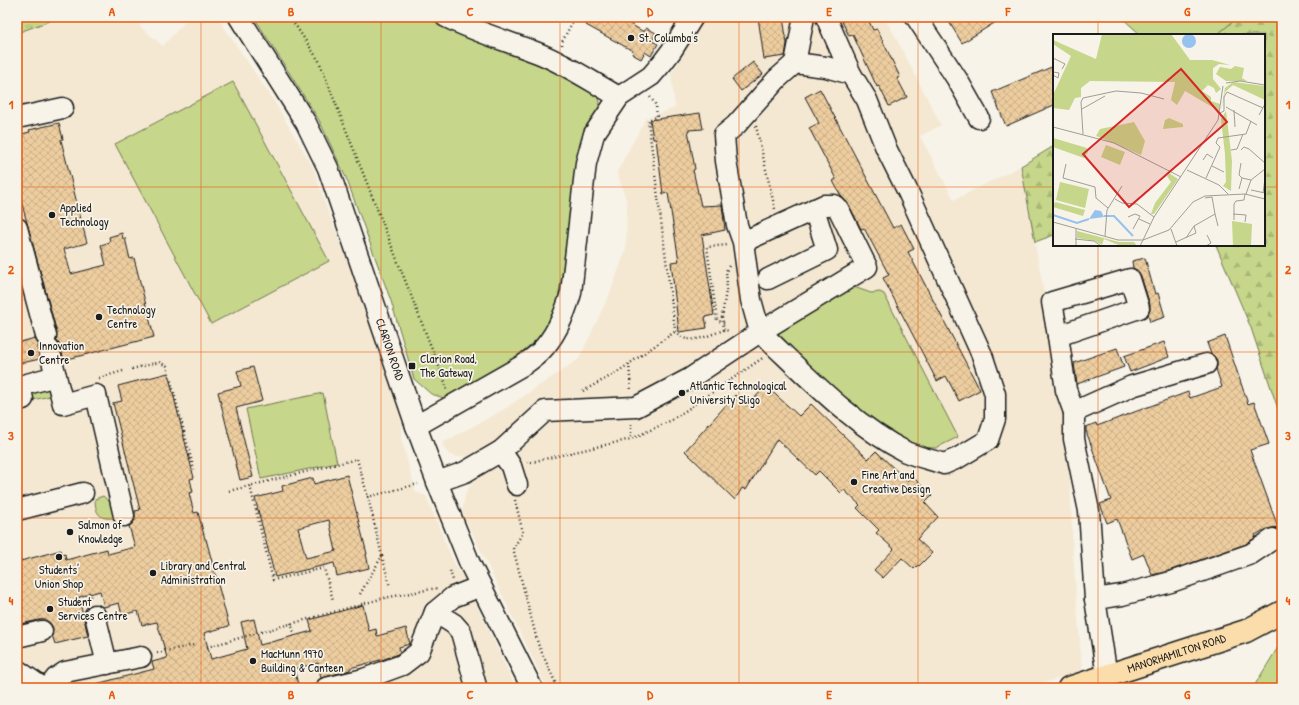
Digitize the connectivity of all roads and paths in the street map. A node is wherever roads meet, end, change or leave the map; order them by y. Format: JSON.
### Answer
{"nodes":[{"id":1,"x":238,"y":17,"type":"edge"},
{"id":2,"x":290,"y":17,"type":"edge"},
{"id":3,"x":446,"y":17,"type":"edge"},
{"id":4,"x":575,"y":17,"type":"edge"},
{"id":5,"x":693,"y":17,"type":"edge"},
{"id":6,"x":804,"y":17,"type":"edge"},
{"id":7,"x":826,"y":17,"type":"edge"},
{"id":8,"x":916,"y":17,"type":"edge"},
{"id":9,"x":562,"y":47,"type":"dead end"},
{"id":10,"x":795,"y":62,"type":"junction"},
{"id":11,"x":850,"y":74,"type":"junction"},
{"id":12,"x":640,"y":83,"type":"junction"},
{"id":13,"x":619,"y":97,"type":"junction"},
{"id":14,"x":63,"y":108,"type":"dead end"},
{"id":15,"x":17,"y":118,"type":"edge"},
{"id":16,"x":979,"y":118,"type":"dead end"},
{"id":17,"x":759,"y":121,"type":"dead end"},
{"id":18,"x":814,"y":209,"type":"junction"},
{"id":19,"x":778,"y":225,"type":"junction"},
{"id":20,"x":17,"y":228,"type":"edge"},
{"id":21,"x":743,"y":242,"type":"junction"},
{"id":22,"x":20,"y":252,"type":"edge"},
{"id":23,"x":729,"y":265,"type":"dead end"},
{"id":24,"x":768,"y":279,"type":"dead end"},
{"id":25,"x":724,"y":324,"type":"junction"},
{"id":26,"x":724,"y":330,"type":"junction"},
{"id":27,"x":1058,"y":336,"type":"dead end"},
{"id":28,"x":753,"y":337,"type":"junction"},
{"id":29,"x":629,"y":364,"type":"dead end"},
{"id":30,"x":1206,"y":364,"type":"dead end"},
{"id":31,"x":132,"y":369,"type":"dead end"},
{"id":32,"x":124,"y":371,"type":"dead end"},
{"id":33,"x":56,"y":376,"type":"junction"},
{"id":34,"x":22,"y":395,"type":"edge"},
{"id":35,"x":96,"y":395,"type":"junction"},
{"id":36,"x":449,"y":407,"type":"junction"},
{"id":37,"x":631,"y":407,"type":"junction"},
{"id":38,"x":1074,"y":412,"type":"junction"},
{"id":39,"x":416,"y":426,"type":"junction"},
{"id":40,"x":501,"y":451,"type":"junction"},
{"id":41,"x":194,"y":470,"type":"dead end"},
{"id":42,"x":427,"y":483,"type":"junction"},
{"id":43,"x":250,"y":486,"type":"junction"},
{"id":44,"x":515,"y":490,"type":"joint"},
{"id":45,"x":229,"y":491,"type":"dead end"},
{"id":46,"x":83,"y":493,"type":"dead end"},
{"id":47,"x":368,"y":497,"type":"junction"},
{"id":48,"x":17,"y":510,"type":"edge"},
{"id":49,"x":124,"y":516,"type":"dead end"},
{"id":50,"x":1273,"y":539,"type":"dead end"},
{"id":51,"x":382,"y":556,"type":"junction"},
{"id":52,"x":450,"y":571,"type":"dead end"},
{"id":53,"x":455,"y":584,"type":"dead end"},
{"id":54,"x":390,"y":586,"type":"dead end"},
{"id":55,"x":481,"y":586,"type":"junction"},
{"id":56,"x":439,"y":588,"type":"dead end"},
{"id":57,"x":89,"y":592,"type":"dead end"},
{"id":58,"x":360,"y":594,"type":"dead end"},
{"id":59,"x":1095,"y":599,"type":"junction"},
{"id":60,"x":333,"y":600,"type":"dead end"},
{"id":61,"x":92,"y":606,"type":"joint"},
{"id":62,"x":436,"y":612,"type":"junction"},
{"id":63,"x":1282,"y":612,"type":"edge"},
{"id":64,"x":291,"y":623,"type":"junction"},
{"id":65,"x":42,"y":631,"type":"dead end"},
{"id":66,"x":294,"y":632,"type":"dead end"},
{"id":67,"x":17,"y":637,"type":"edge"},
{"id":68,"x":194,"y":645,"type":"dead end"},
{"id":69,"x":207,"y":646,"type":"dead end"},
{"id":70,"x":141,"y":657,"type":"joint"},
{"id":71,"x":107,"y":664,"type":"junction"},
{"id":72,"x":17,"y":670,"type":"edge"},
{"id":73,"x":1107,"y":676,"type":"junction"},
{"id":74,"x":476,"y":686,"type":"dead end"},
{"id":75,"x":44,"y":688,"type":"edge"},
{"id":76,"x":48,"y":688,"type":"edge"},
{"id":77,"x":326,"y":688,"type":"edge"},
{"id":78,"x":532,"y":688,"type":"edge"},
{"id":79,"x":546,"y":688,"type":"edge"},
{"id":80,"x":1069,"y":688,"type":"edge"}],
"edges":[{"from":1,"to":39,"type":"street","name":"CLARION ROAD"},
{"from":2,"to":36,"type":"path"},
{"from":3,"to":13,"type":"street"},
{"from":4,"to":9,"type":"path"},
{"from":5,"to":12,"type":"street"},
{"from":6,"to":10,"type":"street"},
{"from":7,"to":11,"type":"street"},
{"from":8,"to":16,"type":"street"},
{"from":10,"to":11,"type":"street"},
{"from":10,"to":21,"type":"street"},
{"from":11,"to":28,"type":"street"},
{"from":12,"to":13,"type":"street"},
{"from":12,"to":26,"type":"path"},
{"from":13,"to":36,"type":"street"},
{"from":14,"to":15,"type":"street"},
{"from":17,"to":19,"type":"path"},
{"from":18,"to":19,"type":"street"},
{"from":18,"to":24,"type":"street"},
{"from":18,"to":28,"type":"street"},
{"from":19,"to":21,"type":"street"},
{"from":20,"to":22,"type":"street"},
{"from":21,"to":25,"type":"path"},
{"from":21,"to":28,"type":"street"},
{"from":22,"to":33,"type":"street"},
{"from":23,"to":25,"type":"path"},
{"from":25,"to":26,"type":"path"},
{"from":26,"to":28,"type":"path"},
{"from":27,"to":38,"type":"street"},
{"from":28,"to":37,"type":"street"},
{"from":29,"to":37,"type":"path"},
{"from":30,"to":38,"type":"street"},
{"from":31,"to":41,"type":"path"},
{"from":32,"to":35,"type":"path"},
{"from":33,"to":34,"type":"street"},
{"from":33,"to":35,"type":"street"},
{"from":35,"to":49,"type":"street"},
{"from":36,"to":39,"type":"street"},
{"from":37,"to":40,"type":"street"},
{"from":38,"to":59,"type":"street"},
{"from":39,"to":42,"type":"street","name":"CLARION ROAD"},
{"from":40,"to":42,"type":"street"},
{"from":40,"to":44,"type":"street"},
{"from":42,"to":47,"type":"path"},
{"from":42,"to":55,"type":"street","name":"CLARION ROAD"},
{"from":43,"to":45,"type":"path"},
{"from":43,"to":47,"type":"path"},
{"from":43,"to":60,"type":"path"},
{"from":44,"to":79,"type":"path"},
{"from":46,"to":48,"type":"street"},
{"from":47,"to":51,"type":"path"},
{"from":50,"to":59,"type":"street"},
{"from":51,"to":54,"type":"path"},
{"from":51,"to":58,"type":"path"},
{"from":52,"to":53,"type":"path"},
{"from":55,"to":62,"type":"street"},
{"from":55,"to":78,"type":"street","name":"CLARION ROAD"},
{"from":56,"to":64,"type":"path"},
{"from":57,"to":61,"type":"path"},
{"from":59,"to":73,"type":"street"},
{"from":61,"to":71,"type":"street"},
{"from":62,"to":74,"type":"street"},
{"from":62,"to":77,"type":"street"},
{"from":63,"to":73,"type":"highway","name":"MANORHAMILTON ROAD"},
{"from":64,"to":66,"type":"path"},
{"from":64,"to":69,"type":"path"},
{"from":65,"to":67,"type":"street"},
{"from":68,"to":70,"type":"path"},
{"from":70,"to":71,"type":"street"},
{"from":71,"to":76,"type":"street"},
{"from":72,"to":75,"type":"street"},
{"from":73,"to":80,"type":"highway","name":"MANORHAMILTON ROAD"}]}
